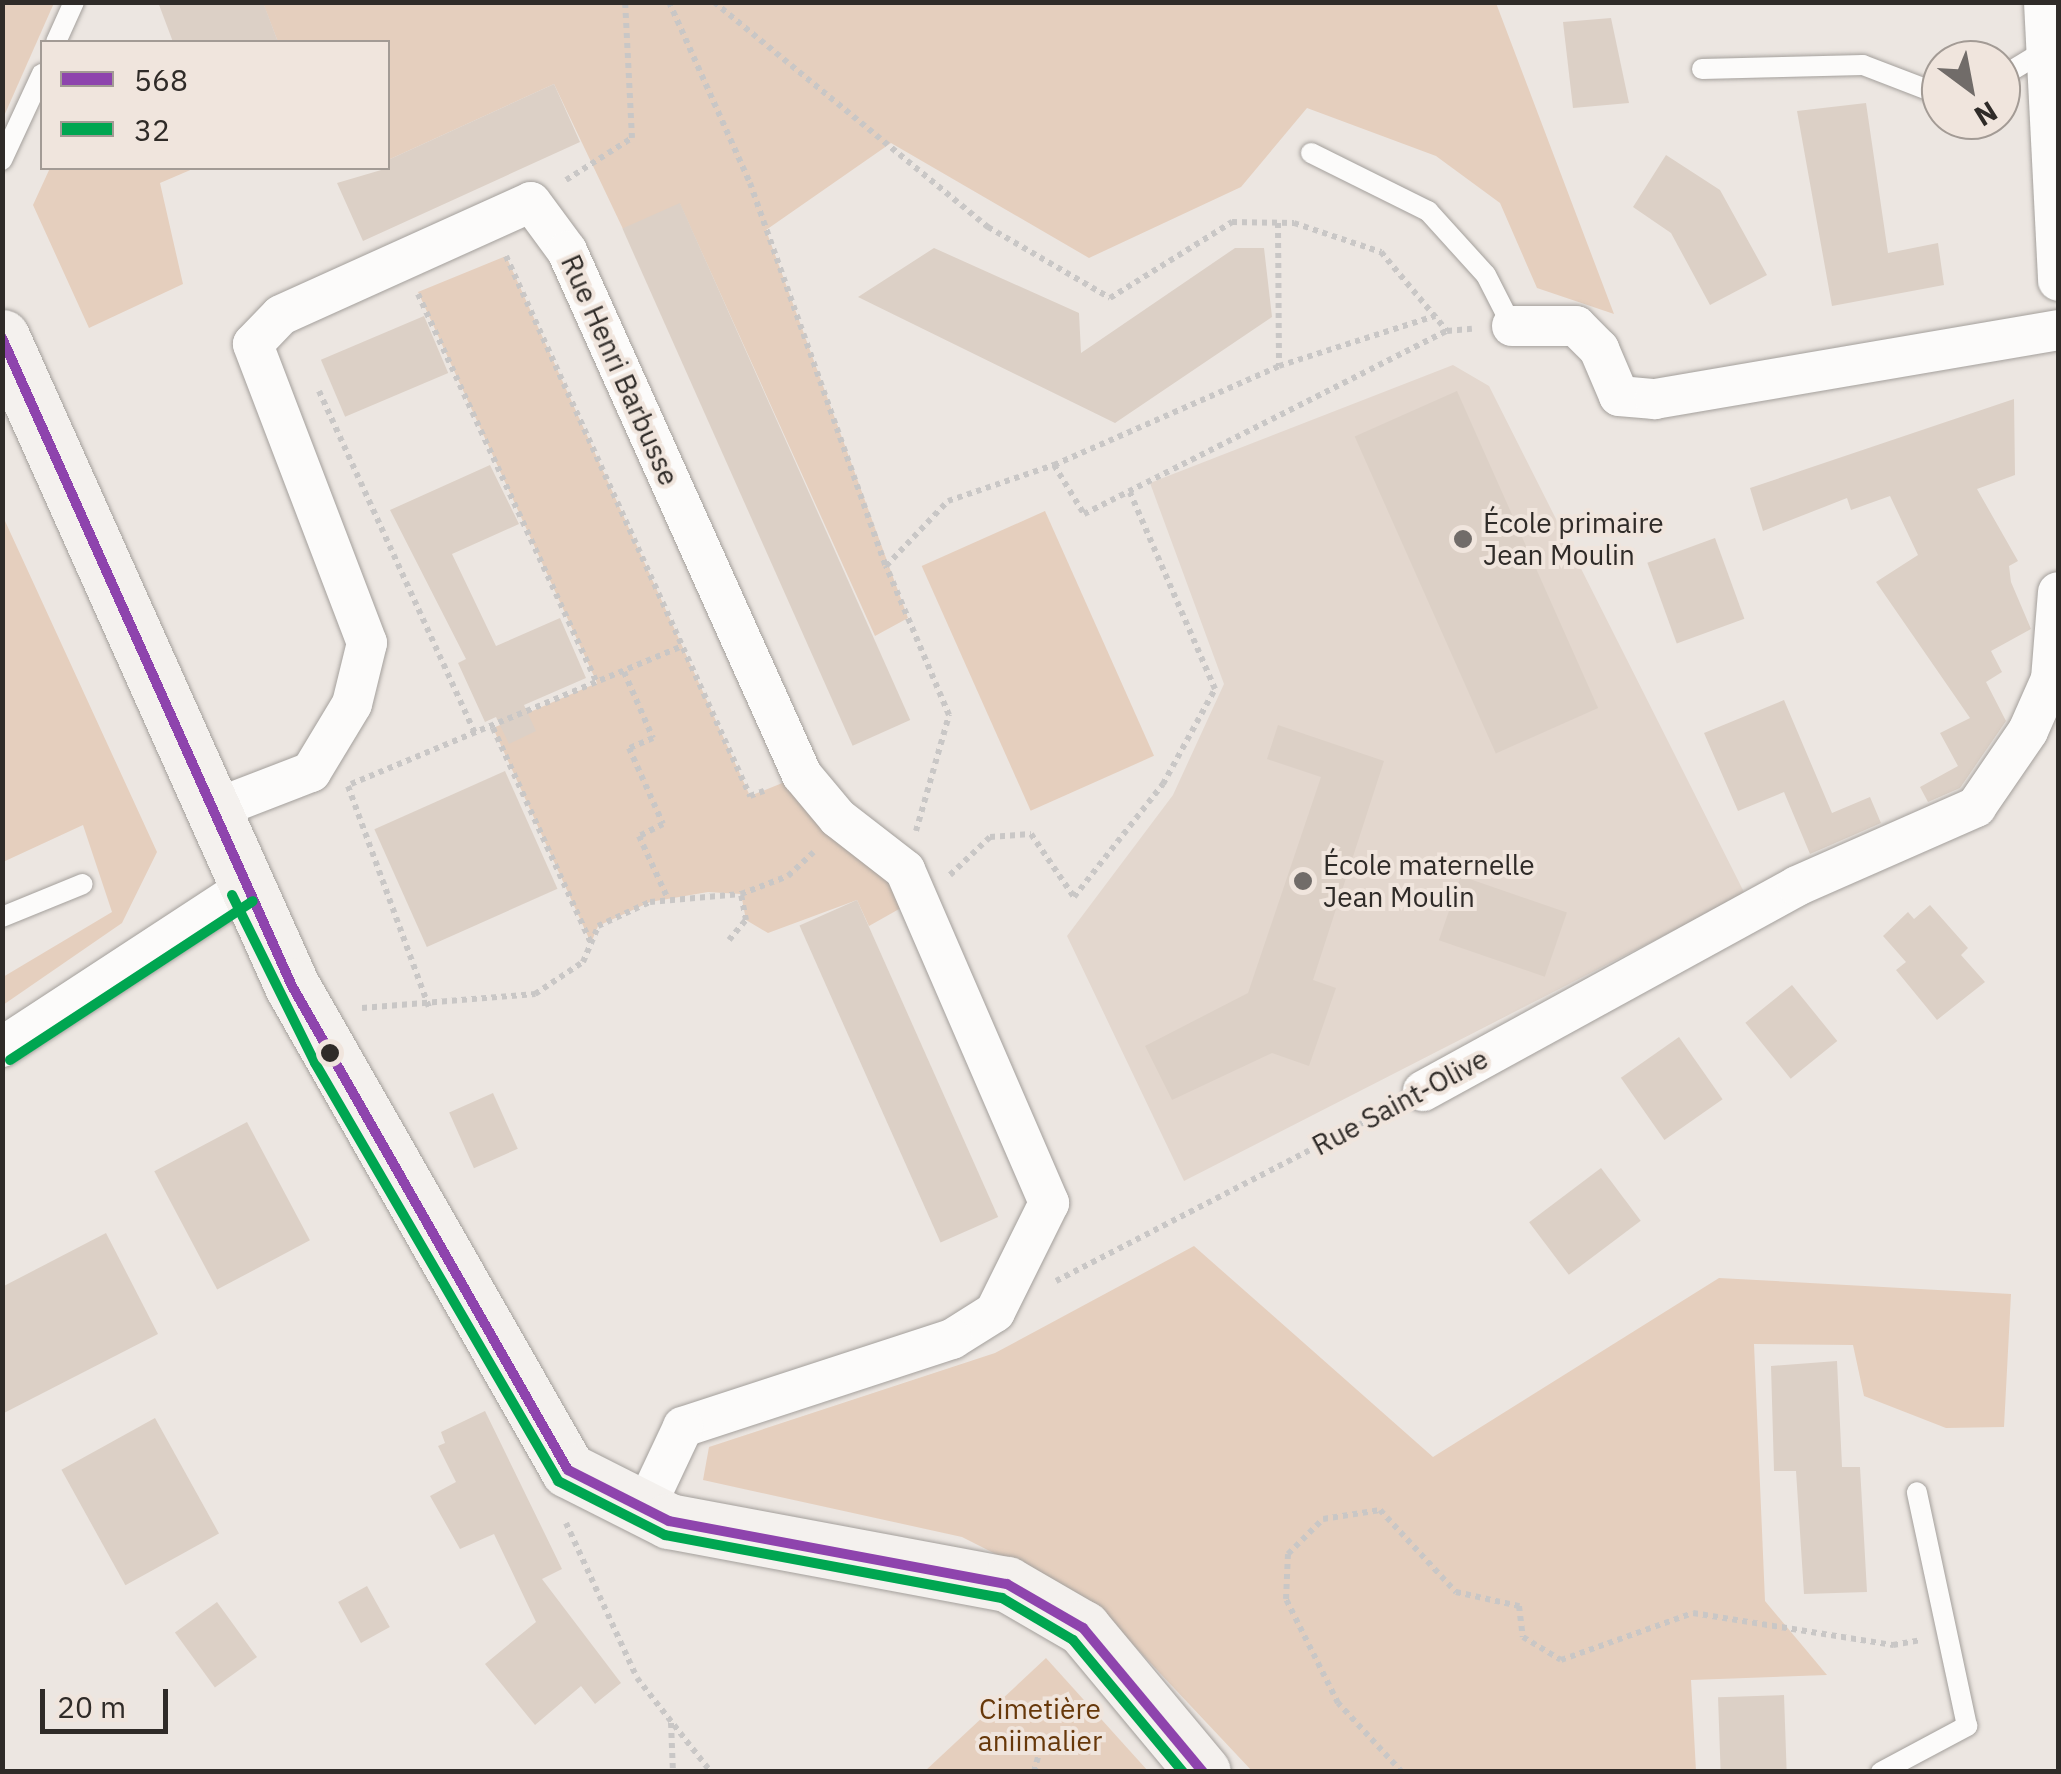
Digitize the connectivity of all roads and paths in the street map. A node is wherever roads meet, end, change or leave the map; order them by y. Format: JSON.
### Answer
{"nodes":[{"id":1,"x":74,"y":2,"type":"edge"},
{"id":2,"x":625,"y":2,"type":"edge"},
{"id":3,"x":670,"y":2,"type":"edge"},
{"id":4,"x":714,"y":2,"type":"edge"},
{"id":5,"x":2044,"y":2,"type":"edge"},
{"id":6,"x":57,"y":40,"type":"edge"},
{"id":7,"x":2047,"y":49,"type":"junction"},
{"id":8,"x":2021,"y":64,"type":"edge"},
{"id":9,"x":1702,"y":69,"type":"dead end"},
{"id":10,"x":40,"y":78,"type":"edge"},
{"id":11,"x":1921,"y":87,"type":"edge"},
{"id":12,"x":1312,"y":153,"type":"dead end"},
{"id":13,"x":2,"y":160,"type":"edge"},
{"id":14,"x":531,"y":202,"type":"junction"},
{"id":15,"x":490,"y":221,"type":"junction"},
{"id":16,"x":1278,"y":223,"type":"junction"},
{"id":17,"x":402,"y":259,"type":"junction"},
{"id":18,"x":2058,"y":281,"type":"edge"},
{"id":19,"x":1435,"y":316,"type":"junction"},
{"id":20,"x":1512,"y":326,"type":"junction"},
{"id":21,"x":2058,"y":330,"type":"edge"},
{"id":22,"x":1447,"y":331,"type":"junction"},
{"id":23,"x":2,"y":336,"type":"edge"},
{"id":24,"x":1279,"y":366,"type":"junction"},
{"id":25,"x":315,"y":382,"type":"dead end"},
{"id":26,"x":1054,"y":465,"type":"junction"},
{"id":27,"x":1130,"y":493,"type":"junction"},
{"id":28,"x":886,"y":566,"type":"junction"},
{"id":29,"x":2058,"y":592,"type":"edge"},
{"id":30,"x":682,"y":646,"type":"junction"},
{"id":31,"x":624,"y":672,"type":"junction"},
{"id":32,"x":597,"y":683,"type":"junction"},
{"id":33,"x":494,"y":728,"type":"junction"},
{"id":34,"x":476,"y":736,"type":"junction"},
{"id":35,"x":802,"y":775,"type":"junction"},
{"id":36,"x":215,"y":809,"type":"junction"},
{"id":37,"x":838,"y":818,"type":"junction"},
{"id":38,"x":910,"y":881,"type":"junction"},
{"id":39,"x":83,"y":884,"type":"dead end"},
{"id":40,"x":245,"y":888,"type":"junction"},
{"id":41,"x":741,"y":894,"type":"junction"},
{"id":42,"x":668,"y":900,"type":"junction"},
{"id":43,"x":2,"y":918,"type":"edge"},
{"id":44,"x":730,"y":940,"type":"dead end"},
{"id":45,"x":591,"y":943,"type":"junction"},
{"id":46,"x":354,"y":994,"type":"dead end"},
{"id":47,"x":429,"y":1008,"type":"junction"},
{"id":48,"x":2,"y":1048,"type":"edge"},
{"id":49,"x":1424,"y":1091,"type":"joint"},
{"id":50,"x":995,"y":1312,"type":"junction"},
{"id":51,"x":562,"y":1485,"type":"junction"},
{"id":52,"x":1917,"y":1492,"type":"dead end"},
{"id":53,"x":643,"y":1512,"type":"junction"},
{"id":54,"x":1948,"y":1636,"type":"junction"},
{"id":55,"x":671,"y":1722,"type":"junction"},
{"id":56,"x":1038,"y":1757,"type":"dead end"},
{"id":57,"x":674,"y":1772,"type":"edge"},
{"id":58,"x":711,"y":1772,"type":"edge"},
{"id":59,"x":1034,"y":1772,"type":"edge"},
{"id":60,"x":1204,"y":1772,"type":"edge"},
{"id":61,"x":1402,"y":1772,"type":"edge"},
{"id":62,"x":1880,"y":1772,"type":"edge"}],
"edges":[{"from":1,"to":6,"type":"lane"},
{"from":2,"to":14,"type":"path"},
{"from":3,"to":28,"type":"path"},
{"from":4,"to":16,"type":"path"},
{"from":5,"to":7,"type":"street"},
{"from":7,"to":8,"type":"lane"},
{"from":7,"to":18,"type":"street"},
{"from":9,"to":11,"type":"lane"},
{"from":10,"to":13,"type":"lane"},
{"from":12,"to":20,"type":"lane"},
{"from":14,"to":15,"type":"street"},
{"from":14,"to":35,"type":"street","name":"Rue Henri Barbusse"},
{"from":15,"to":17,"type":"street"},
{"from":15,"to":30,"type":"path"},
{"from":16,"to":19,"type":"path"},
{"from":16,"to":24,"type":"path"},
{"from":17,"to":32,"type":"path"},
{"from":17,"to":36,"type":"street"},
{"from":19,"to":22,"type":"path"},
{"from":19,"to":24,"type":"path"},
{"from":20,"to":21,"type":"street"},
{"from":20,"to":22,"type":"path"},
{"from":22,"to":27,"type":"path"},
{"from":23,"to":36,"type":"street"},
{"from":24,"to":26,"type":"path"},
{"from":25,"to":34,"type":"path"},
{"from":26,"to":27,"type":"path"},
{"from":26,"to":28,"type":"path"},
{"from":27,"to":38,"type":"path"},
{"from":28,"to":38,"type":"path"},
{"from":29,"to":49,"type":"street","name":"Rue Saint-Olive"},
{"from":30,"to":31,"type":"path"},
{"from":30,"to":35,"type":"path"},
{"from":31,"to":32,"type":"path"},
{"from":31,"to":42,"type":"path"},
{"from":32,"to":33,"type":"path"},
{"from":33,"to":34,"type":"path"},
{"from":33,"to":45,"type":"path"},
{"from":34,"to":47,"type":"path"},
{"from":35,"to":37,"type":"street","name":"Rue Henri Barbusse"},
{"from":36,"to":40,"type":"street"},
{"from":37,"to":38,"type":"street","name":"Rue Henri Barbusse"},
{"from":37,"to":41,"type":"path"},
{"from":38,"to":50,"type":"street","name":"Rue Henri Barbusse"},
{"from":39,"to":43,"type":"lane"},
{"from":40,"to":48,"type":"street"},
{"from":40,"to":51,"type":"street"},
{"from":41,"to":42,"type":"path"},
{"from":41,"to":44,"type":"path"},
{"from":42,"to":45,"type":"path"},
{"from":45,"to":47,"type":"path"},
{"from":46,"to":47,"type":"path"},
{"from":49,"to":50,"type":"path","name":"Rue Saint-Olive"},
{"from":50,"to":53,"type":"street"},
{"from":51,"to":53,"type":"street"},
{"from":51,"to":55,"type":"path"},
{"from":52,"to":54,"type":"lane"},
{"from":53,"to":60,"type":"street"},
{"from":54,"to":61,"type":"path"},
{"from":54,"to":62,"type":"lane"},
{"from":55,"to":57,"type":"path"},
{"from":55,"to":58,"type":"path"},
{"from":56,"to":59,"type":"path"}]}
